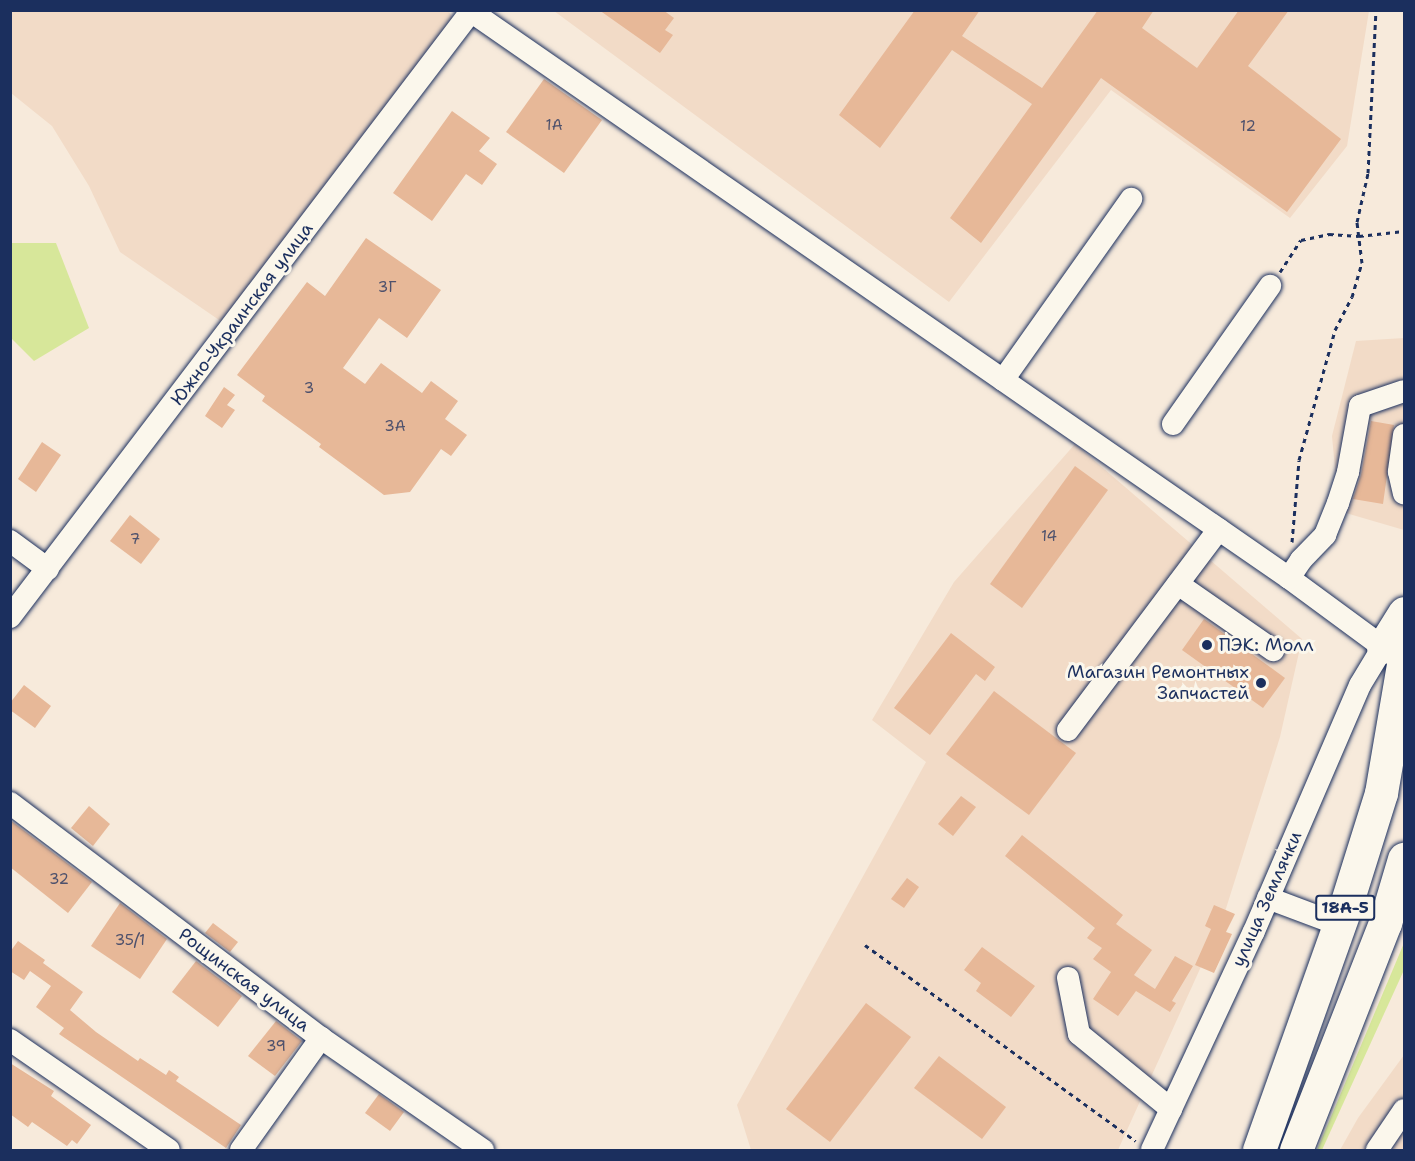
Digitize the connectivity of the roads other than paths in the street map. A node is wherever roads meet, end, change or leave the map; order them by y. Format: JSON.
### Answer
{"nodes":[{"id":1,"x":470,"y":11,"type":"edge"},
{"id":2,"x":1131,"y":199,"type":"dead end"},
{"id":3,"x":1270,"y":286,"type":"road end"},
{"id":4,"x":1003,"y":380,"type":"junction"},
{"id":5,"x":1404,"y":391,"type":"edge"},
{"id":6,"x":1173,"y":424,"type":"dead end"},
{"id":7,"x":1404,"y":435,"type":"edge"},
{"id":8,"x":1404,"y":493,"type":"edge"},
{"id":9,"x":1219,"y":530,"type":"junction"},
{"id":10,"x":10,"y":541,"type":"edge"},
{"id":11,"x":48,"y":569,"type":"junction"},
{"id":12,"x":1289,"y":578,"type":"junction"},
{"id":13,"x":1178,"y":584,"type":"junction"},
{"id":14,"x":1404,"y":614,"type":"edge"},
{"id":15,"x":10,"y":617,"type":"edge"},
{"id":16,"x":1273,"y":651,"type":"dead end"},
{"id":17,"x":1394,"y":653,"type":"edge"},
{"id":18,"x":1068,"y":730,"type":"dead end"},
{"id":19,"x":10,"y":803,"type":"edge"},
{"id":20,"x":1404,"y":859,"type":"edge"},
{"id":21,"x":1268,"y":898,"type":"junction"},
{"id":22,"x":1395,"y":915,"type":"edge"},
{"id":23,"x":1340,"y":924,"type":"junction"},
{"id":24,"x":1068,"y":978,"type":"dead end"},
{"id":25,"x":321,"y":1038,"type":"junction"},
{"id":26,"x":10,"y":1040,"type":"edge"},
{"id":27,"x":1172,"y":1109,"type":"junction"},
{"id":28,"x":1404,"y":1110,"type":"edge"},
{"id":29,"x":1146,"y":1147,"type":"edge"},
{"id":30,"x":169,"y":1150,"type":"edge"},
{"id":31,"x":241,"y":1150,"type":"edge"},
{"id":32,"x":483,"y":1150,"type":"edge"},
{"id":33,"x":1260,"y":1150,"type":"edge"},
{"id":34,"x":1296,"y":1150,"type":"edge"},
{"id":35,"x":1377,"y":1150,"type":"edge"}],
"edges":[{"from":1,"to":4,"type":"street"},
{"from":1,"to":11,"type":"street","name":"Южно-Украинская улица"},
{"from":2,"to":4,"type":"street"},
{"from":3,"to":6,"type":"street"},
{"from":4,"to":9,"type":"street"},
{"from":5,"to":12,"type":"street"},
{"from":7,"to":8,"type":"street"},
{"from":9,"to":12,"type":"street"},
{"from":9,"to":13,"type":"street"},
{"from":10,"to":11,"type":"street"},
{"from":11,"to":15,"type":"street","name":"Южно-Украинская улица"},
{"from":12,"to":17,"type":"street"},
{"from":13,"to":16,"type":"street"},
{"from":13,"to":18,"type":"street"},
{"from":14,"to":17,"type":"highway"},
{"from":17,"to":21,"type":"street","name":"улица Землячки"},
{"from":17,"to":23,"type":"highway","number":"18А-5"},
{"from":19,"to":25,"type":"street","name":"Рощинская улица"},
{"from":20,"to":22,"type":"highway","number":"18А-5"},
{"from":21,"to":23,"type":"street"},
{"from":21,"to":27,"type":"street","name":"улица Землячки"},
{"from":22,"to":34,"type":"highway","number":"18А-5"},
{"from":23,"to":33,"type":"highway","number":"18А-5"},
{"from":24,"to":27,"type":"street"},
{"from":25,"to":31,"type":"street"},
{"from":25,"to":32,"type":"street","name":"Рощинская улица"},
{"from":26,"to":30,"type":"street"},
{"from":27,"to":29,"type":"street","name":"улица Землячки"},
{"from":28,"to":35,"type":"street"}]}
